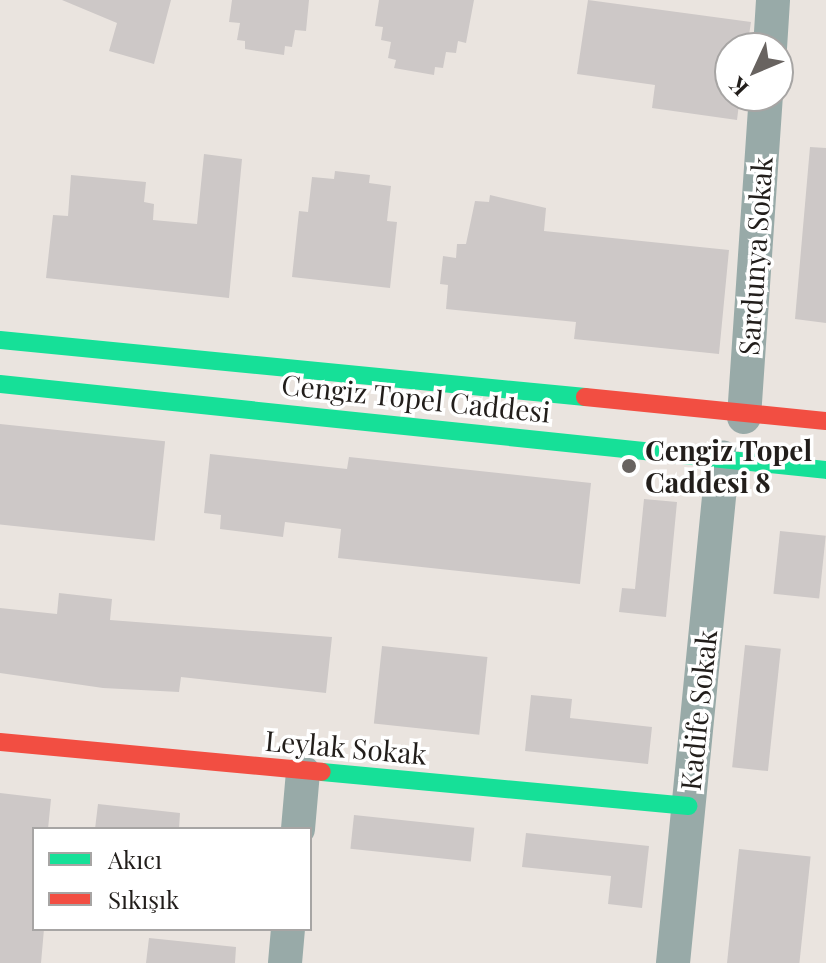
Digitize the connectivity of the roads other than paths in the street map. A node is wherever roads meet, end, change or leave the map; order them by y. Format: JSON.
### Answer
{"nodes":[{"id":1,"x":773,"y":0,"type":"edge"},
{"id":2,"x":771,"y":32,"type":"edge"},
{"id":3,"x":765,"y":112,"type":"edge"},
{"id":4,"x":0,"y":340,"type":"edge"},
{"id":5,"x":0,"y":384,"type":"edge"},
{"id":6,"x":744,"y":417,"type":"junction"},
{"id":7,"x":826,"y":421,"type":"edge"},
{"id":8,"x":723,"y":457,"type":"junction"},
{"id":9,"x":826,"y":470,"type":"edge"},
{"id":10,"x":0,"y":742,"type":"edge"},
{"id":11,"x":303,"y":772,"type":"junction"},
{"id":12,"x":688,"y":806,"type":"junction"},
{"id":13,"x":298,"y":827,"type":"edge"},
{"id":14,"x":288,"y":931,"type":"edge"},
{"id":15,"x":285,"y":963,"type":"edge"},
{"id":16,"x":673,"y":963,"type":"edge"}],
"edges":[{"from":1,"to":2,"type":"street"},
{"from":3,"to":6,"type":"street","name":"Sardunya Sokak"},
{"from":4,"to":6,"type":"main road","name":"Cengiz Topel Caddesi"},
{"from":5,"to":8,"type":"main road","name":"Cengiz Topel Caddesi"},
{"from":6,"to":7,"type":"main road","name":"Cengiz Topel Caddesi"},
{"from":8,"to":9,"type":"main road","name":"Cengiz Topel Caddesi"},
{"from":8,"to":12,"type":"street","name":"Kadife Sokak"},
{"from":10,"to":11,"type":"main road","name":"Leylak Sokak"},
{"from":11,"to":12,"type":"main road","name":"Leylak Sokak"},
{"from":11,"to":13,"type":"street"},
{"from":12,"to":16,"type":"street","name":"Kadife Sokak"},
{"from":14,"to":15,"type":"street"}]}
